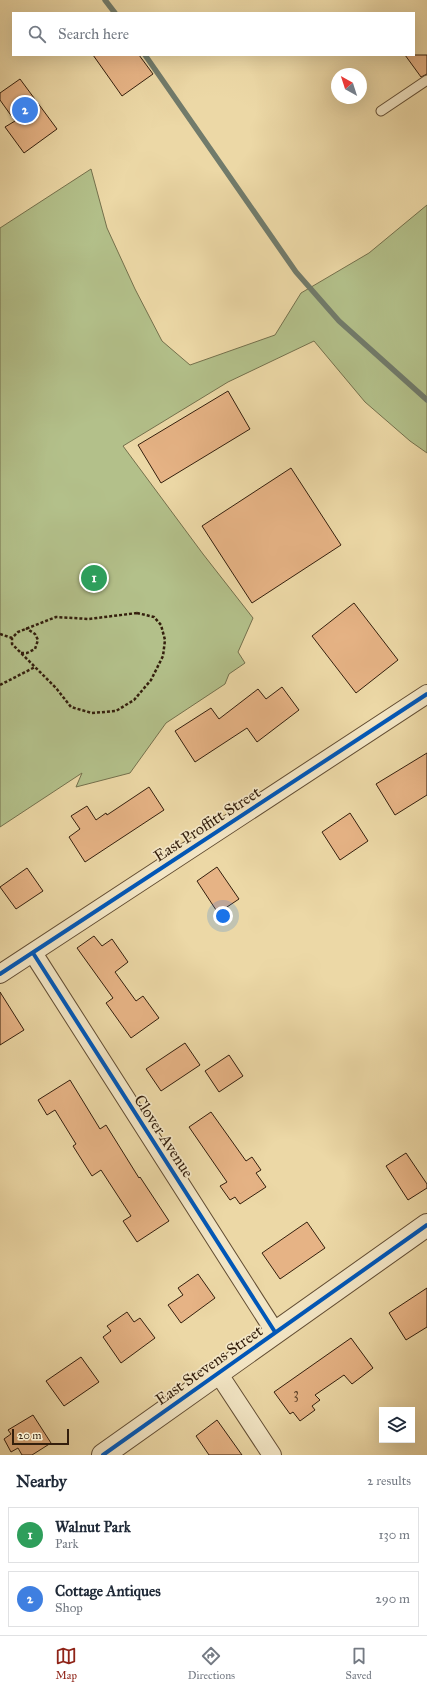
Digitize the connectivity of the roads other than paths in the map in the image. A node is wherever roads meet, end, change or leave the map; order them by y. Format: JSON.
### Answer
{"nodes":[{"id":1,"x":427,"y":80,"type":"edge"},
{"id":2,"x":381,"y":111,"type":"dead end"},
{"id":3,"x":427,"y":694,"type":"edge"},
{"id":4,"x":33,"y":953,"type":"junction"},
{"id":5,"x":0,"y":974,"type":"edge"},
{"id":6,"x":427,"y":1225,"type":"edge"},
{"id":7,"x":275,"y":1332,"type":"junction"},
{"id":8,"x":218,"y":1373,"type":"junction"},
{"id":9,"x":103,"y":1455,"type":"edge"},
{"id":10,"x":272,"y":1455,"type":"edge"}],
"edges":[{"from":1,"to":2,"type":"lane"},
{"from":3,"to":4,"type":"street","name":"East Proffitt Street"},
{"from":4,"to":5,"type":"street","name":"East Proffitt Street"},
{"from":4,"to":7,"type":"street","name":"Clover Avenue"},
{"from":6,"to":7,"type":"street","name":"East Stevens Street"},
{"from":7,"to":8,"type":"street","name":"East Stevens Street"},
{"from":8,"to":9,"type":"street","name":"East Stevens Street"},
{"from":8,"to":10,"type":"street"}]}
